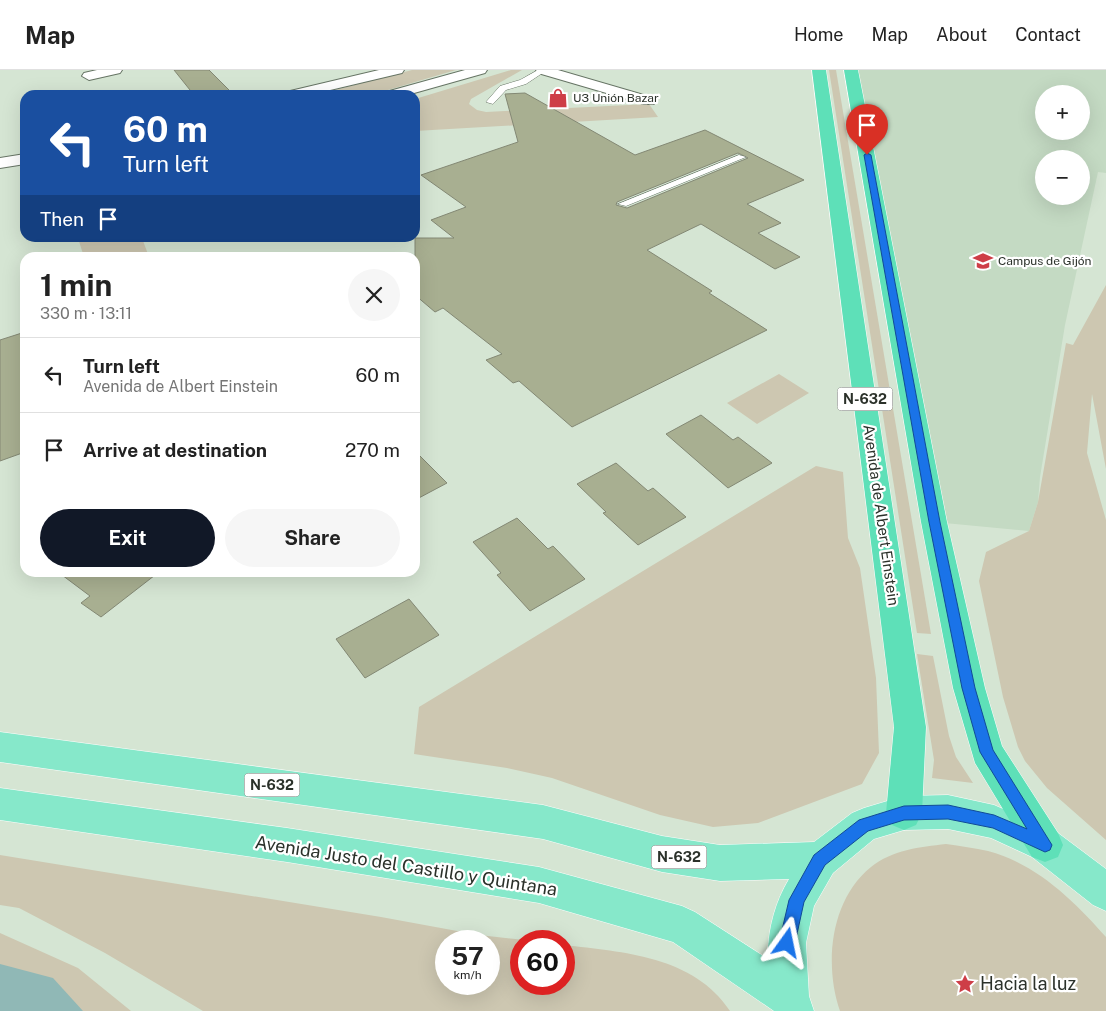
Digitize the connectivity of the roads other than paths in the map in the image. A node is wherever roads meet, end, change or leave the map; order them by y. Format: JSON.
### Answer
{"nodes":[{"id":1,"x":115,"y":70,"type":"edge"},
{"id":2,"x":397,"y":70,"type":"edge"},
{"id":3,"x":480,"y":70,"type":"edge"},
{"id":4,"x":543,"y":70,"type":"edge"},
{"id":5,"x":820,"y":70,"type":"edge"},
{"id":6,"x":850,"y":70,"type":"edge"},
{"id":7,"x":89,"y":76,"type":"dead end"},
{"id":8,"x":313,"y":90,"type":"edge"},
{"id":9,"x":409,"y":90,"type":"edge"},
{"id":10,"x":649,"y":101,"type":"dead end"},
{"id":11,"x":490,"y":102,"type":"dead end"},
{"id":12,"x":742,"y":157,"type":"dead end"},
{"id":13,"x":20,"y":161,"type":"edge"},
{"id":14,"x":0,"y":163,"type":"edge"},
{"id":15,"x":623,"y":204,"type":"dead end"},
{"id":16,"x":0,"y":747,"type":"edge"},
{"id":17,"x":0,"y":804,"type":"edge"},
{"id":18,"x":904,"y":813,"type":"junction"},
{"id":19,"x":1045,"y":845,"type":"junction"},
{"id":20,"x":820,"y":860,"type":"junction"},
{"id":21,"x":1106,"y":892,"type":"edge"},
{"id":22,"x":792,"y":1003,"type":"edge"}],
"edges":[{"from":1,"to":7,"type":"street"},
{"from":2,"to":8,"type":"street"},
{"from":3,"to":9,"type":"street"},
{"from":4,"to":10,"type":"street"},
{"from":4,"to":11,"type":"lane"},
{"from":5,"to":18,"type":"highway","name":"Avenida de Albert Einstein","number":"N-632"},
{"from":6,"to":19,"type":"highway","number":"N-632"},
{"from":12,"to":15,"type":"lane"},
{"from":13,"to":14,"type":"street"},
{"from":16,"to":20,"type":"main road","number":"N-632"},
{"from":17,"to":22,"type":"main road","name":"Avenida Justo del Castillo y Quintana","number":"N-632"},
{"from":18,"to":19,"type":"main road","number":"N-632"},
{"from":18,"to":20,"type":"main road","number":"N-632"},
{"from":19,"to":21,"type":"main road","number":"N-632"},
{"from":20,"to":22,"type":"main road","number":"N-632"}]}
